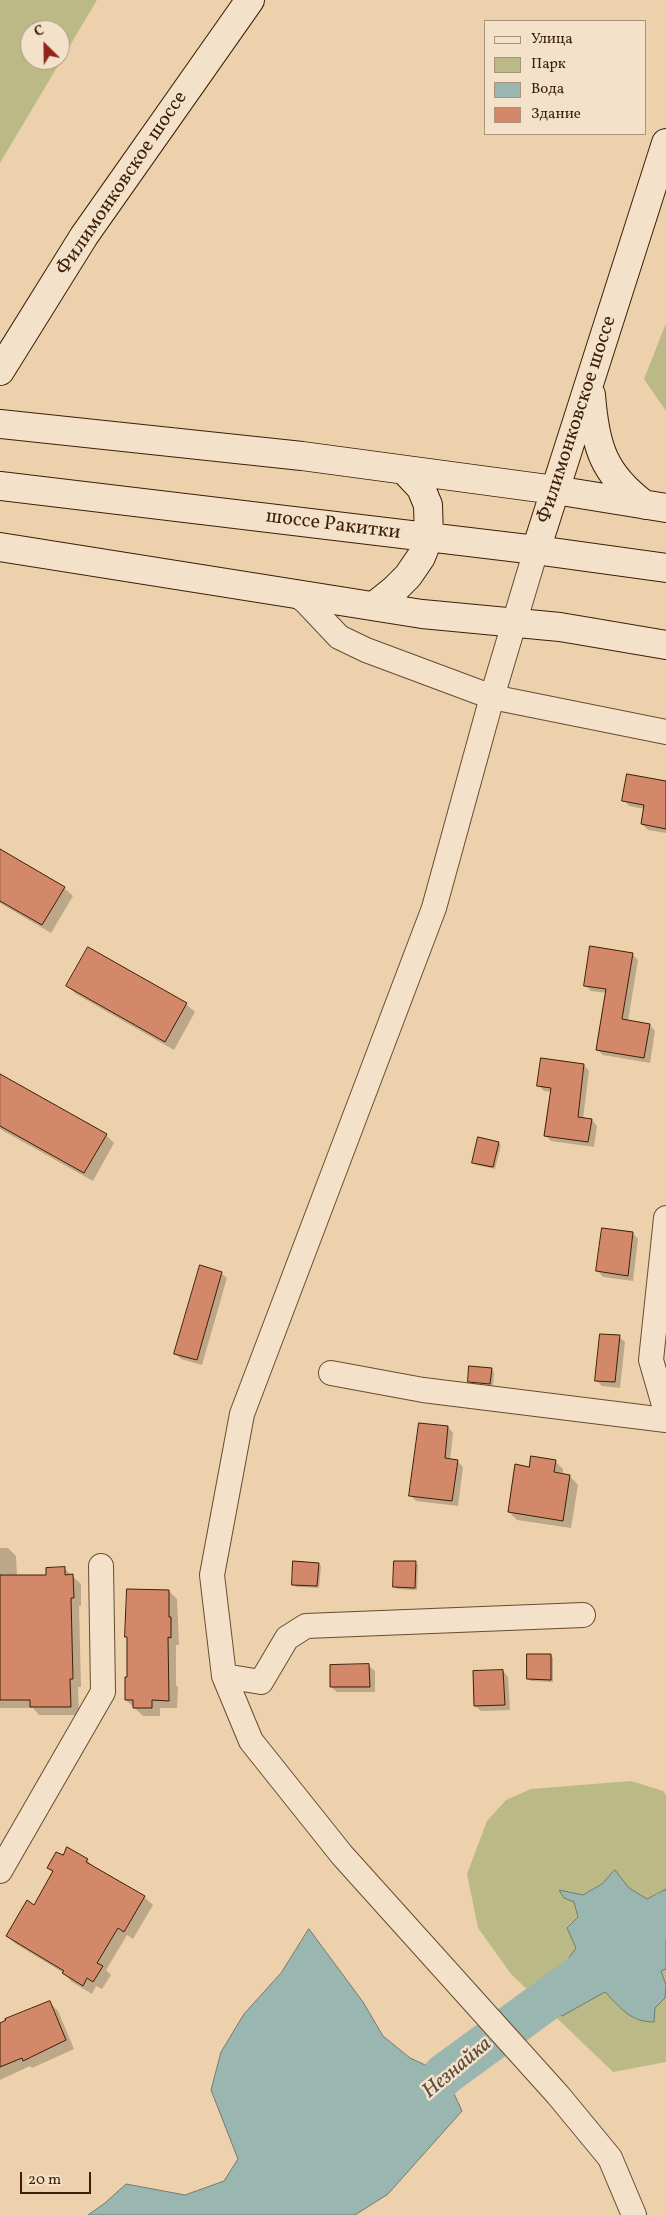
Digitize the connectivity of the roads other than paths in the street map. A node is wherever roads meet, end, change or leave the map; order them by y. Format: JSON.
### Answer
{"nodes":[{"id":1,"x":250,"y":0,"type":"edge"},
{"id":2,"x":666,"y":143,"type":"edge"},
{"id":3,"x":0,"y":371,"type":"edge"},
{"id":4,"x":590,"y":384,"type":"junction"},
{"id":5,"x":0,"y":424,"type":"edge"},
{"id":6,"x":405,"y":471,"type":"junction"},
{"id":7,"x":0,"y":486,"type":"edge"},
{"id":8,"x":556,"y":490,"type":"junction"},
{"id":9,"x":656,"y":506,"type":"edge"},
{"id":10,"x":429,"y":537,"type":"junction"},
{"id":11,"x":0,"y":547,"type":"edge"},
{"id":12,"x":536,"y":550,"type":"junction"},
{"id":13,"x":666,"y":568,"type":"edge"},
{"id":14,"x":294,"y":592,"type":"junction"},
{"id":15,"x":374,"y":606,"type":"junction"},
{"id":16,"x":515,"y":622,"type":"junction"},
{"id":17,"x":666,"y":645,"type":"edge"},
{"id":18,"x":492,"y":697,"type":"junction"},
{"id":19,"x":666,"y":732,"type":"edge"},
{"id":20,"x":666,"y":1218,"type":"edge"},
{"id":21,"x":331,"y":1373,"type":"dead end"},
{"id":22,"x":666,"y":1412,"type":"edge"},
{"id":23,"x":666,"y":1420,"type":"edge"},
{"id":24,"x":101,"y":1566,"type":"dead end"},
{"id":25,"x":584,"y":1615,"type":"dead end"},
{"id":26,"x":224,"y":1676,"type":"junction"},
{"id":27,"x":0,"y":1871,"type":"edge"},
{"id":28,"x":634,"y":2215,"type":"edge"}],
"edges":[{"from":1,"to":3,"type":"street","name":"Филимонковское шоссе"},
{"from":2,"to":4,"type":"street","name":"Филимонковское шоссе"},
{"from":4,"to":8,"type":"street","name":"Филимонковское шоссе"},
{"from":4,"to":9,"type":"street"},
{"from":5,"to":6,"type":"street"},
{"from":6,"to":8,"type":"street"},
{"from":6,"to":10,"type":"street"},
{"from":7,"to":10,"type":"street","name":"шоссе Ракитки"},
{"from":8,"to":9,"type":"street"},
{"from":8,"to":12,"type":"street","name":"Филимонковское шоссе"},
{"from":10,"to":12,"type":"street","name":"шоссе Ракитки"},
{"from":10,"to":15,"type":"street"},
{"from":11,"to":14,"type":"street"},
{"from":12,"to":13,"type":"street","name":"шоссе Ракитки"},
{"from":12,"to":16,"type":"street","name":"Филимонковское шоссе"},
{"from":14,"to":15,"type":"street"},
{"from":14,"to":18,"type":"street"},
{"from":15,"to":16,"type":"street"},
{"from":16,"to":17,"type":"street"},
{"from":16,"to":18,"type":"street","name":"Филимонковское шоссе"},
{"from":18,"to":19,"type":"street"},
{"from":18,"to":26,"type":"street","name":"Филимонковское шоссе"},
{"from":20,"to":22,"type":"street"},
{"from":21,"to":23,"type":"street"},
{"from":24,"to":27,"type":"street"},
{"from":25,"to":26,"type":"street"},
{"from":26,"to":28,"type":"street","name":"Филимонковское шоссе"}]}
